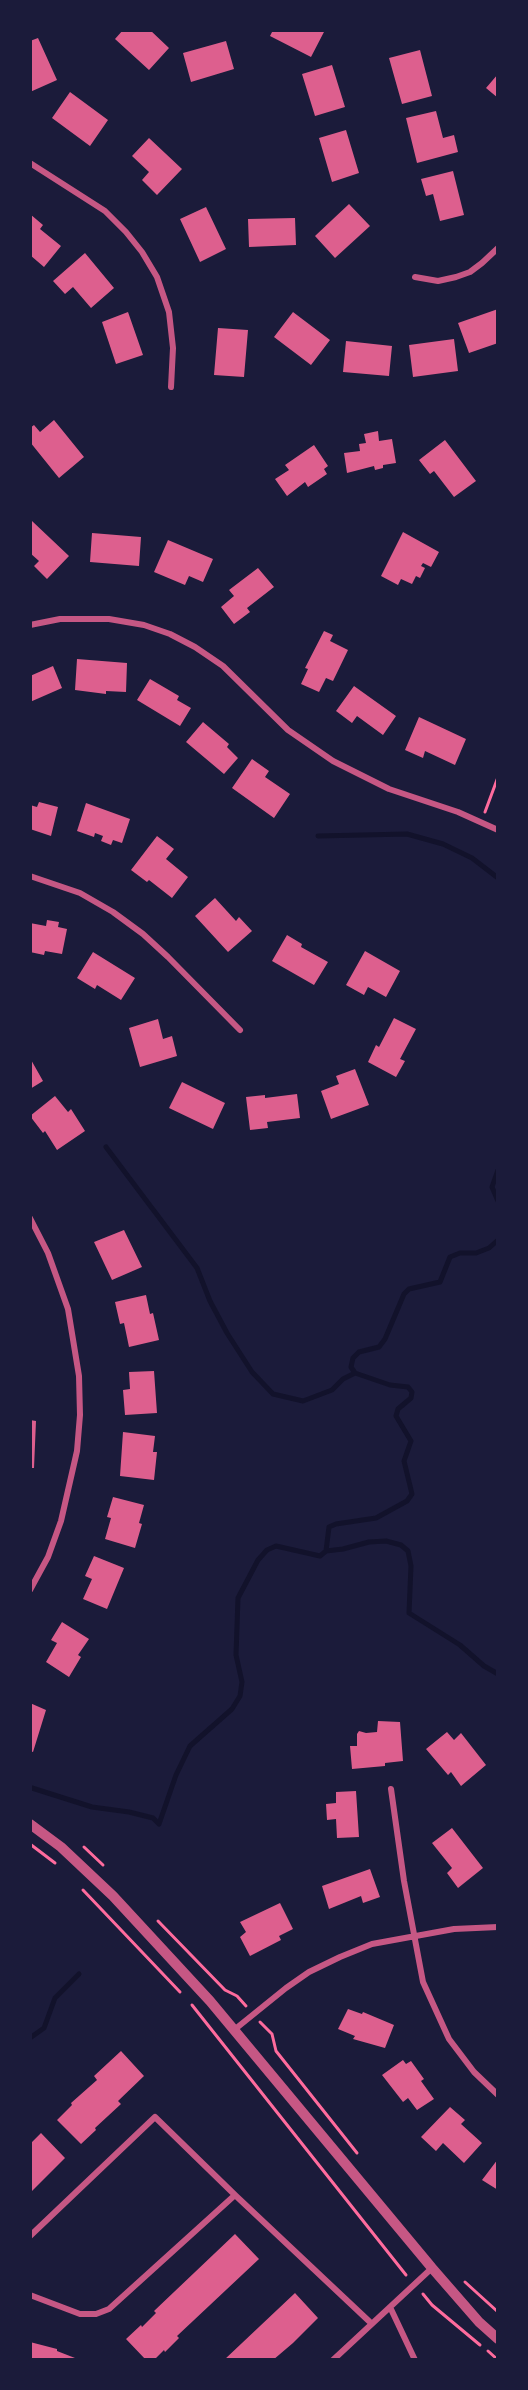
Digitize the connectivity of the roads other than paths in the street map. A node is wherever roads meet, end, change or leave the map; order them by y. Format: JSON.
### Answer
{"nodes":[{"id":1,"x":30,"y":162,"type":"edge"},
{"id":2,"x":498,"y":248,"type":"edge"},
{"id":3,"x":415,"y":277,"type":"dead end"},
{"id":4,"x":171,"y":387,"type":"dead end"},
{"id":5,"x":30,"y":625,"type":"edge"},
{"id":6,"x":498,"y":830,"type":"edge"},
{"id":7,"x":30,"y":876,"type":"edge"},
{"id":8,"x":240,"y":1030,"type":"dead end"},
{"id":9,"x":30,"y":1218,"type":"edge"},
{"id":10,"x":30,"y":1590,"type":"edge"},
{"id":11,"x":391,"y":1789,"type":"dead end"},
{"id":12,"x":30,"y":1824,"type":"edge"},
{"id":13,"x":498,"y":1927,"type":"edge"},
{"id":14,"x":415,"y":1937,"type":"junction"},
{"id":15,"x":234,"y":2030,"type":"junction"},
{"id":16,"x":498,"y":2095,"type":"edge"},
{"id":17,"x":235,"y":2195,"type":"junction"},
{"id":18,"x":30,"y":2236,"type":"edge"},
{"id":19,"x":432,"y":2268,"type":"junction"},
{"id":20,"x":30,"y":2295,"type":"edge"},
{"id":21,"x":390,"y":2307,"type":"junction"},
{"id":22,"x":372,"y":2324,"type":"junction"},
{"id":23,"x":498,"y":2339,"type":"edge"},
{"id":24,"x":333,"y":2360,"type":"edge"},
{"id":25,"x":416,"y":2360,"type":"edge"}],
"edges":[{"from":1,"to":4,"type":"street"},
{"from":2,"to":3,"type":"street"},
{"from":5,"to":6,"type":"street"},
{"from":7,"to":8,"type":"street"},
{"from":9,"to":10,"type":"street"},
{"from":11,"to":14,"type":"street"},
{"from":12,"to":15,"type":"street"},
{"from":13,"to":14,"type":"street"},
{"from":14,"to":15,"type":"street"},
{"from":14,"to":16,"type":"street"},
{"from":15,"to":19,"type":"street"},
{"from":17,"to":18,"type":"street"},
{"from":17,"to":20,"type":"street"},
{"from":17,"to":22,"type":"street"},
{"from":19,"to":21,"type":"street"},
{"from":19,"to":23,"type":"street"},
{"from":21,"to":22,"type":"street"},
{"from":21,"to":25,"type":"street"},
{"from":22,"to":24,"type":"street"}]}
